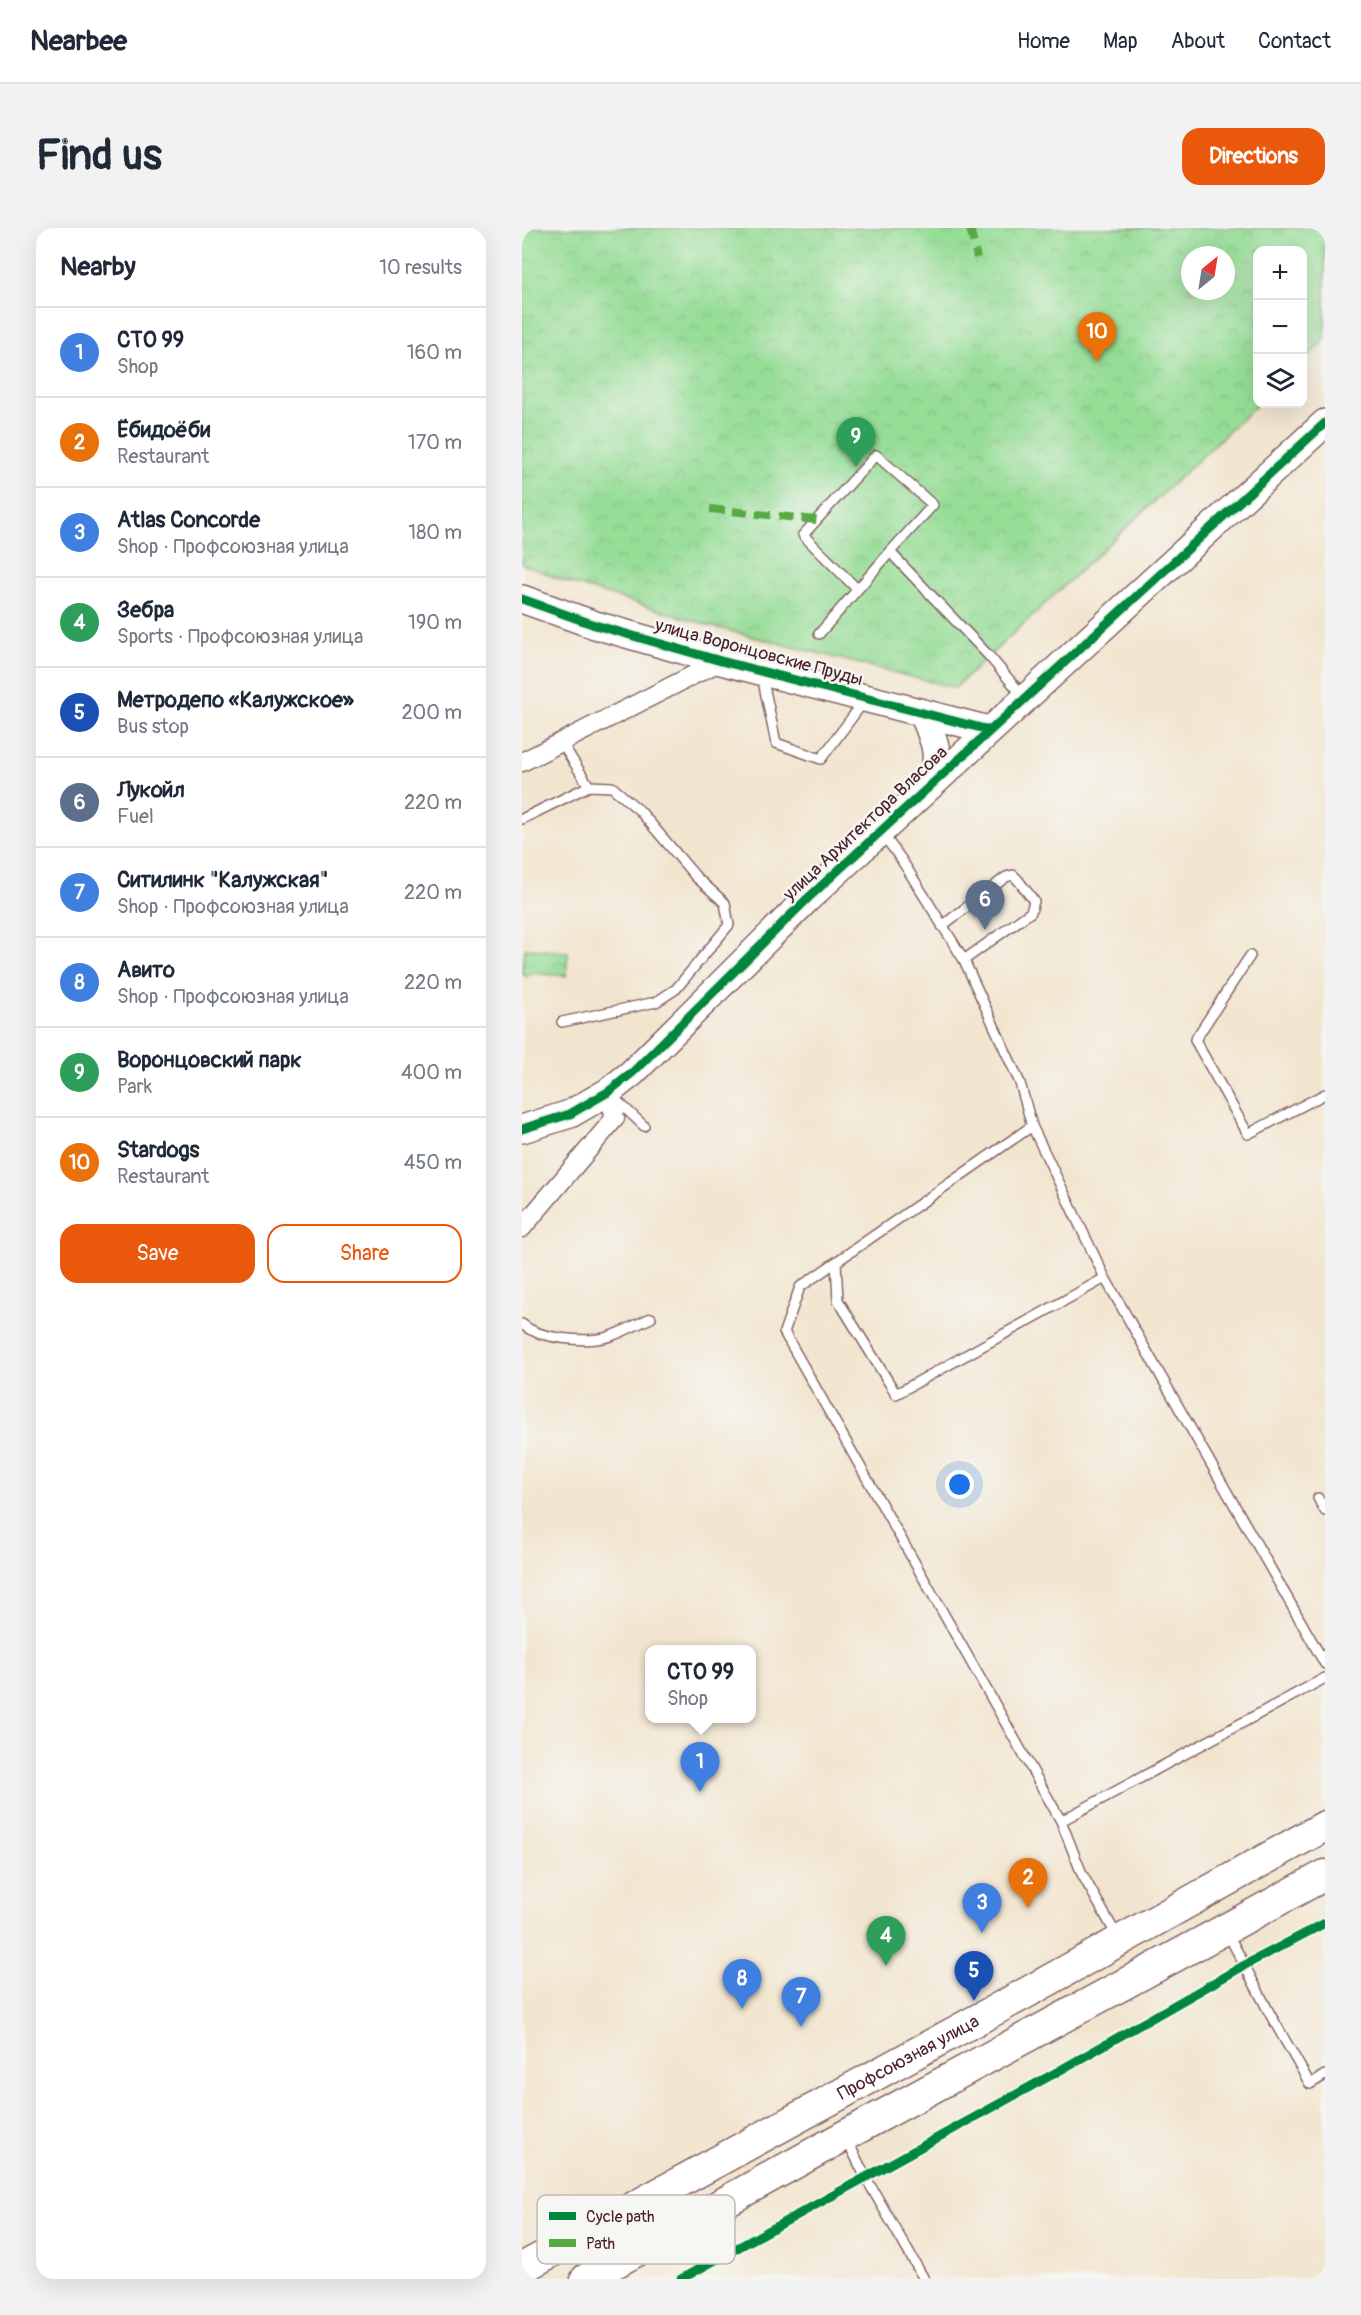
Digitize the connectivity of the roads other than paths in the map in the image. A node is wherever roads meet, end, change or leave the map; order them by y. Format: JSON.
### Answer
{"nodes":[{"id":1,"x":1322,"y":434,"type":"edge"},
{"id":2,"x":890,"y":552,"type":"junction"},
{"id":3,"x":856,"y":589,"type":"junction"},
{"id":4,"x":522,"y":599,"type":"edge"},
{"id":5,"x":819,"y":634,"type":"dead end"},
{"id":6,"x":721,"y":661,"type":"junction"},
{"id":7,"x":761,"y":671,"type":"junction"},
{"id":8,"x":867,"y":699,"type":"junction"},
{"id":9,"x":1026,"y":699,"type":"junction"},
{"id":10,"x":923,"y":713,"type":"junction"},
{"id":11,"x":989,"y":730,"type":"junction"},
{"id":12,"x":561,"y":742,"type":"junction"},
{"id":13,"x":522,"y":762,"type":"edge"},
{"id":14,"x":932,"y":784,"type":"junction"},
{"id":15,"x":589,"y":786,"type":"junction"},
{"id":16,"x":522,"y":819,"type":"edge"},
{"id":17,"x":880,"y":831,"type":"junction"},
{"id":18,"x":942,"y":926,"type":"junction"},
{"id":19,"x":1250,"y":956,"type":"dead end"},
{"id":20,"x":964,"y":960,"type":"junction"},
{"id":21,"x":562,"y":1022,"type":"dead end"},
{"id":22,"x":608,"y":1092,"type":"junction"},
{"id":23,"x":1325,"y":1094,"type":"edge"},
{"id":24,"x":644,"y":1126,"type":"dead end"},
{"id":25,"x":1032,"y":1126,"type":"junction"},
{"id":26,"x":522,"y":1129,"type":"edge"},
{"id":27,"x":522,"y":1227,"type":"edge"},
{"id":28,"x":836,"y":1262,"type":"junction"},
{"id":29,"x":1105,"y":1278,"type":"junction"},
{"id":30,"x":651,"y":1318,"type":"dead end"},
{"id":31,"x":522,"y":1324,"type":"edge"},
{"id":32,"x":1318,"y":1498,"type":"dead end"},
{"id":33,"x":1325,"y":1511,"type":"edge"},
{"id":34,"x":1325,"y":1664,"type":"edge"},
{"id":35,"x":1325,"y":1678,"type":"edge"},
{"id":36,"x":1061,"y":1821,"type":"junction"},
{"id":37,"x":1325,"y":1826,"type":"edge"},
{"id":38,"x":1325,"y":1875,"type":"edge"},
{"id":39,"x":1226,"y":1930,"type":"junction"},
{"id":40,"x":1120,"y":1941,"type":"junction"},
{"id":41,"x":1325,"y":2075,"type":"edge"},
{"id":42,"x":844,"y":2136,"type":"junction"},
{"id":43,"x":655,"y":2195,"type":"edge"},
{"id":44,"x":735,"y":2196,"type":"edge"},
{"id":45,"x":537,"y":2260,"type":"edge"},
{"id":46,"x":613,"y":2264,"type":"edge"},
{"id":47,"x":522,"y":2268,"type":"edge"},
{"id":48,"x":924,"y":2278,"type":"edge"},
{"id":49,"x":586,"y":2279,"type":"edge"}],
"edges":[{"from":1,"to":9,"type":"street","name":"улица Архитектора Власова"},
{"from":2,"to":3,"type":"lane"},
{"from":2,"to":3,"type":"lane"},
{"from":2,"to":9,"type":"lane"},
{"from":3,"to":5,"type":"lane"},
{"from":4,"to":6,"type":"street","name":"улица Воронцовские Пруды"},
{"from":6,"to":7,"type":"street","name":"улица Воронцовские Пруды"},
{"from":6,"to":12,"type":"street"},
{"from":7,"to":8,"type":"street","name":"улица Воронцовские Пруды"},
{"from":7,"to":8,"type":"lane"},
{"from":8,"to":10,"type":"street","name":"улица Воронцовские Пруды"},
{"from":9,"to":11,"type":"street","name":"улица Архитектора Власова"},
{"from":10,"to":11,"type":"street","name":"улица Воронцовские Пруды"},
{"from":10,"to":14,"type":"street"},
{"from":11,"to":14,"type":"street","name":"улица Архитектора Власова"},
{"from":12,"to":13,"type":"street"},
{"from":12,"to":15,"type":"lane"},
{"from":14,"to":17,"type":"street","name":"улица Архитектора Власова"},
{"from":15,"to":16,"type":"lane"},
{"from":15,"to":21,"type":"lane"},
{"from":17,"to":18,"type":"lane"},
{"from":17,"to":22,"type":"street","name":"улица Архитектора Власова"},
{"from":18,"to":20,"type":"lane"},
{"from":18,"to":20,"type":"lane"},
{"from":19,"to":23,"type":"lane"},
{"from":20,"to":25,"type":"lane"},
{"from":22,"to":24,"type":"lane"},
{"from":22,"to":26,"type":"street","name":"улица Архитектора Власова"},
{"from":22,"to":27,"type":"street"},
{"from":25,"to":28,"type":"lane"},
{"from":25,"to":29,"type":"lane"},
{"from":28,"to":29,"type":"lane"},
{"from":28,"to":36,"type":"lane"},
{"from":29,"to":34,"type":"lane"},
{"from":30,"to":31,"type":"lane"},
{"from":32,"to":33,"type":"lane"},
{"from":35,"to":36,"type":"lane"},
{"from":36,"to":40,"type":"lane"},
{"from":37,"to":40,"type":"main road","name":"Профсоюзная улица"},
{"from":38,"to":39,"type":"main road"},
{"from":39,"to":41,"type":"lane"},
{"from":39,"to":42,"type":"main road"},
{"from":40,"to":43,"type":"main road","name":"Профсоюзная улица"},
{"from":42,"to":44,"type":"main road"},
{"from":42,"to":48,"type":"lane"},
{"from":45,"to":47,"type":"main road","name":"Профсоюзная улица"},
{"from":46,"to":49,"type":"main road"}]}
